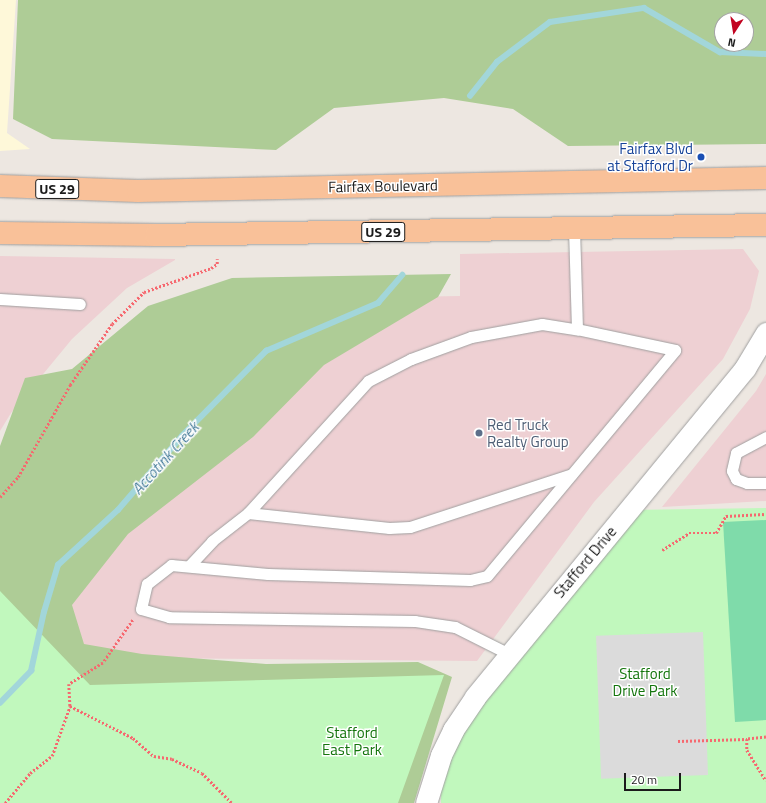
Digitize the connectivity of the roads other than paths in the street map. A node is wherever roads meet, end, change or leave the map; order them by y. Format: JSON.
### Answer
{"nodes":[{"id":1,"x":766,"y":178,"type":"edge"},
{"id":2,"x":0,"y":186,"type":"edge"},
{"id":3,"x":766,"y":225,"type":"edge"},
{"id":4,"x":574,"y":229,"type":"junction"},
{"id":5,"x":0,"y":233,"type":"edge"},
{"id":6,"x":0,"y":299,"type":"edge"},
{"id":7,"x":80,"y":304,"type":"dead end"},
{"id":8,"x":578,"y":330,"type":"junction"},
{"id":9,"x":766,"y":333,"type":"edge"},
{"id":10,"x":766,"y":437,"type":"edge"},
{"id":11,"x":572,"y":474,"type":"junction"},
{"id":12,"x":766,"y":483,"type":"edge"},
{"id":13,"x":248,"y":513,"type":"junction"},
{"id":14,"x":189,"y":566,"type":"junction"},
{"id":15,"x":509,"y":654,"type":"junction"},
{"id":16,"x":426,"y":803,"type":"edge"}],
"edges":[{"from":1,"to":2,"type":"main road","name":"Fairfax Boulevard","number":"US 29"},
{"from":3,"to":4,"type":"main road","number":"US 29"},
{"from":4,"to":5,"type":"main road","number":"US 29"},
{"from":4,"to":8,"type":"lane"},
{"from":6,"to":7,"type":"lane"},
{"from":8,"to":11,"type":"lane"},
{"from":8,"to":13,"type":"lane"},
{"from":9,"to":15,"type":"street","name":"Stafford Drive"},
{"from":10,"to":12,"type":"lane"},
{"from":11,"to":13,"type":"lane"},
{"from":11,"to":14,"type":"lane"},
{"from":13,"to":14,"type":"lane"},
{"from":14,"to":15,"type":"lane"},
{"from":15,"to":16,"type":"street","name":"Stafford Drive"}]}
